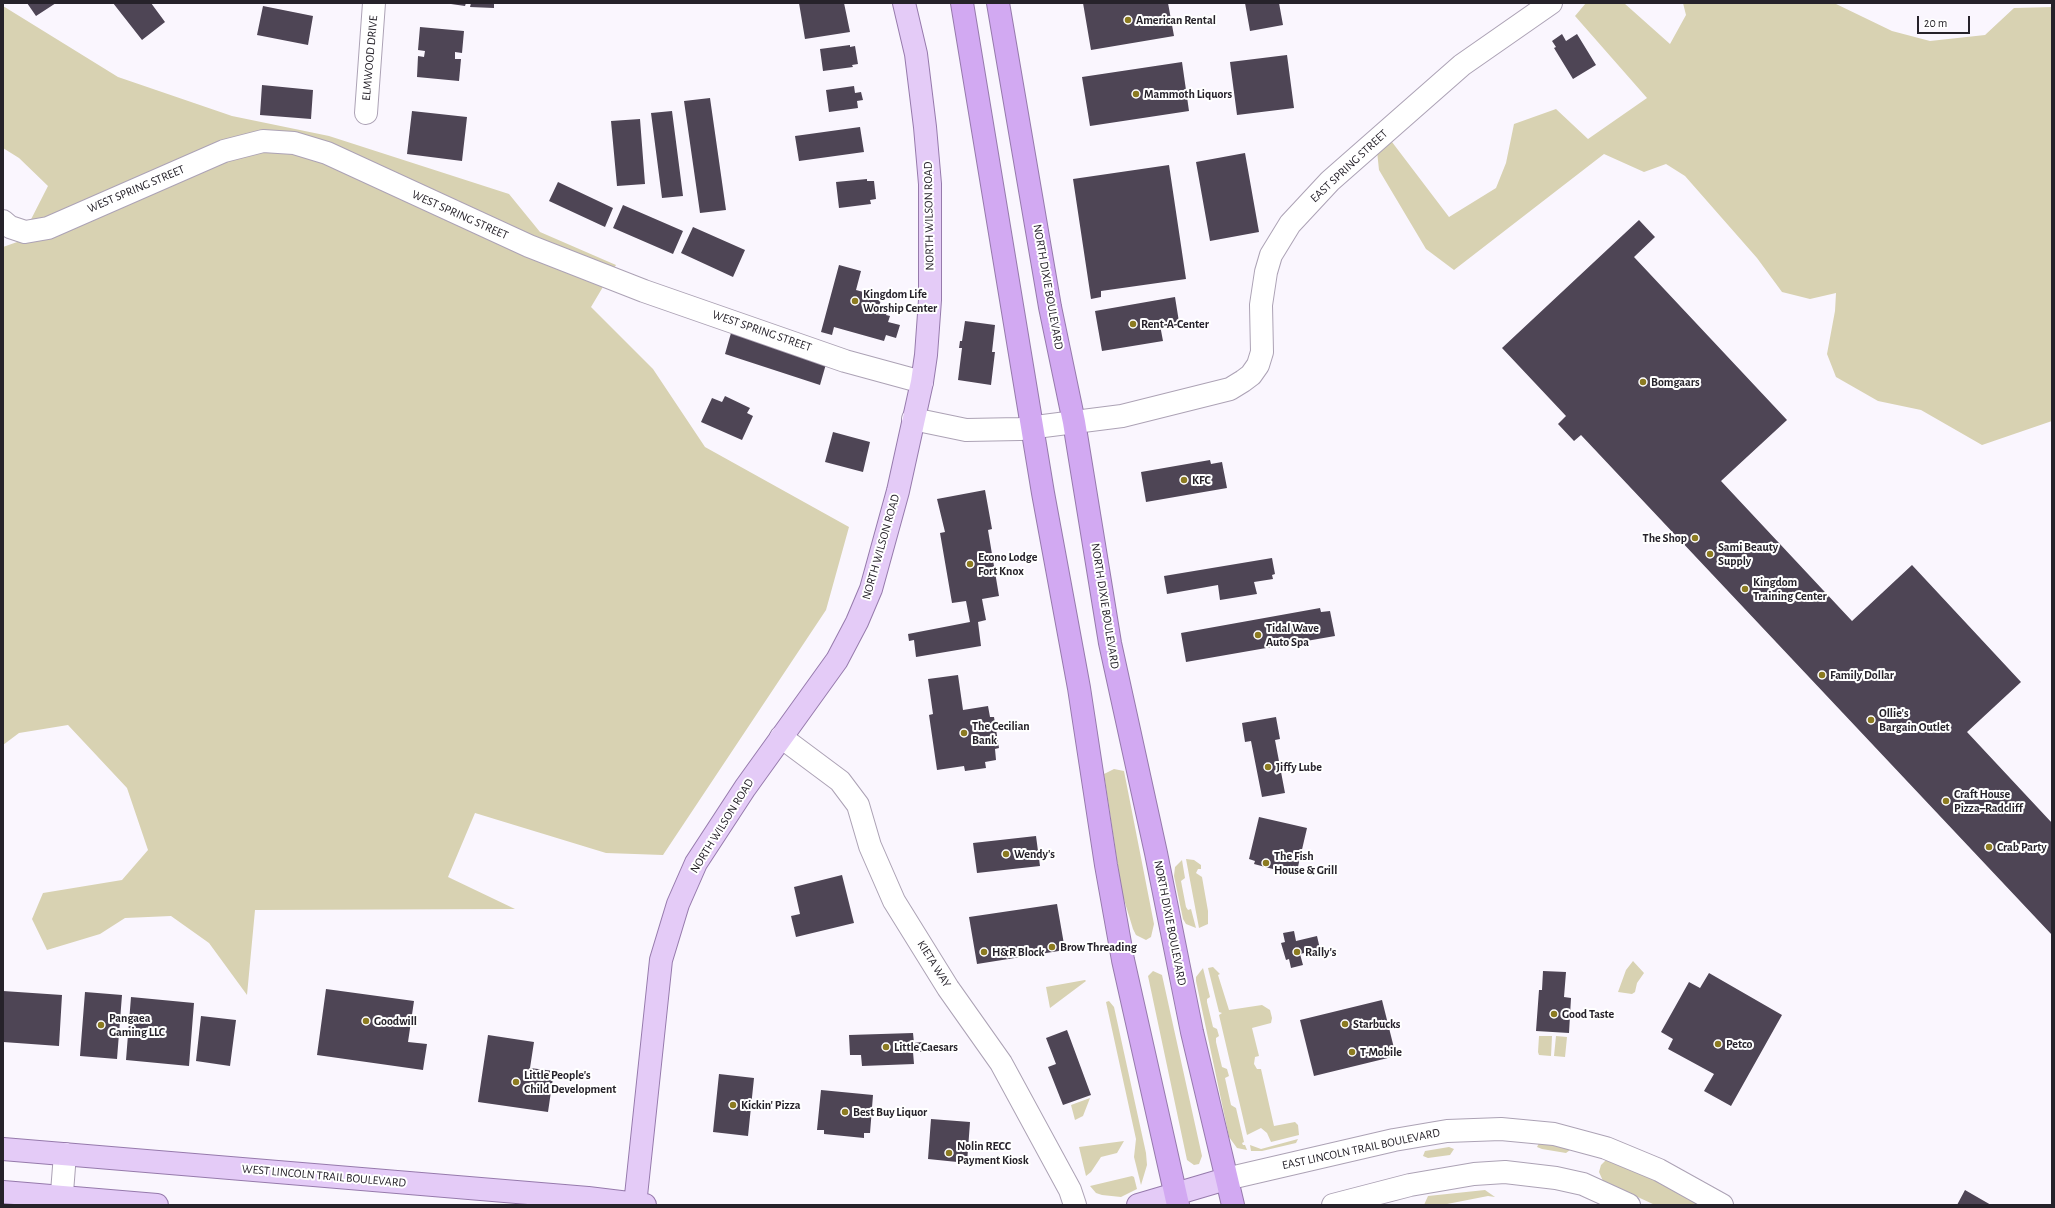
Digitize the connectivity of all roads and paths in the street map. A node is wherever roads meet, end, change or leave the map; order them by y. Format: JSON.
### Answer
{"nodes":[{"id":1,"x":374,"y":3,"type":"edge"},
{"id":2,"x":904,"y":3,"type":"edge"},
{"id":3,"x":962,"y":3,"type":"edge"},
{"id":4,"x":998,"y":3,"type":"edge"},
{"id":5,"x":1551,"y":3,"type":"edge"},
{"id":6,"x":366,"y":113,"type":"dead end"},
{"id":7,"x":3,"y":221,"type":"edge"},
{"id":8,"x":922,"y":382,"type":"junction"},
{"id":9,"x":913,"y":419,"type":"junction"},
{"id":10,"x":1074,"y":422,"type":"junction"},
{"id":11,"x":1032,"y":427,"type":"junction"},
{"id":12,"x":781,"y":738,"type":"junction"},
{"id":13,"x":3,"y":1149,"type":"edge"},
{"id":14,"x":65,"y":1154,"type":"junction"},
{"id":15,"x":1226,"y":1179,"type":"junction"},
{"id":16,"x":3,"y":1192,"type":"edge"},
{"id":17,"x":1176,"y":1200,"type":"edge"},
{"id":18,"x":61,"y":1201,"type":"edge"},
{"id":19,"x":157,"y":1205,"type":"edge"},
{"id":20,"x":638,"y":1205,"type":"edge"},
{"id":21,"x":1075,"y":1205,"type":"edge"},
{"id":22,"x":1138,"y":1205,"type":"edge"},
{"id":23,"x":1232,"y":1205,"type":"edge"},
{"id":24,"x":1334,"y":1205,"type":"edge"},
{"id":25,"x":1629,"y":1205,"type":"edge"},
{"id":26,"x":1722,"y":1205,"type":"edge"}],
"edges":[{"from":1,"to":6,"type":"street","name":"ELMWOOD DRIVE"},
{"from":2,"to":8,"type":"main road","name":"NORTH WILSON ROAD"},
{"from":3,"to":11,"type":"highway"},
{"from":4,"to":10,"type":"highway","name":"NORTH DIXIE BOULEVARD"},
{"from":5,"to":10,"type":"street","name":"EAST SPRING STREET"},
{"from":7,"to":8,"type":"street","name":"WEST SPRING STREET"},
{"from":8,"to":9,"type":"main road","name":"NORTH WILSON ROAD"},
{"from":9,"to":11,"type":"street"},
{"from":9,"to":12,"type":"main road","name":"NORTH WILSON ROAD"},
{"from":10,"to":11,"type":"street"},
{"from":10,"to":15,"type":"highway","name":"NORTH DIXIE BOULEVARD"},
{"from":11,"to":17,"type":"highway"},
{"from":12,"to":20,"type":"main road","name":"NORTH WILSON ROAD"},
{"from":12,"to":21,"type":"street","name":"KIETA WAY"},
{"from":13,"to":14,"type":"main road","name":"WEST LINCOLN TRAIL BOULEVARD"},
{"from":14,"to":18,"type":"street"},
{"from":14,"to":20,"type":"main road","name":"WEST LINCOLN TRAIL BOULEVARD"},
{"from":15,"to":17,"type":"main road"},
{"from":15,"to":23,"type":"highway","name":"NORTH DIXIE BOULEVARD"},
{"from":15,"to":26,"type":"street","name":"EAST LINCOLN TRAIL BOULEVARD"},
{"from":16,"to":18,"type":"main road"},
{"from":17,"to":22,"type":"main road"},
{"from":18,"to":19,"type":"main road"},
{"from":24,"to":25,"type":"street"}]}
